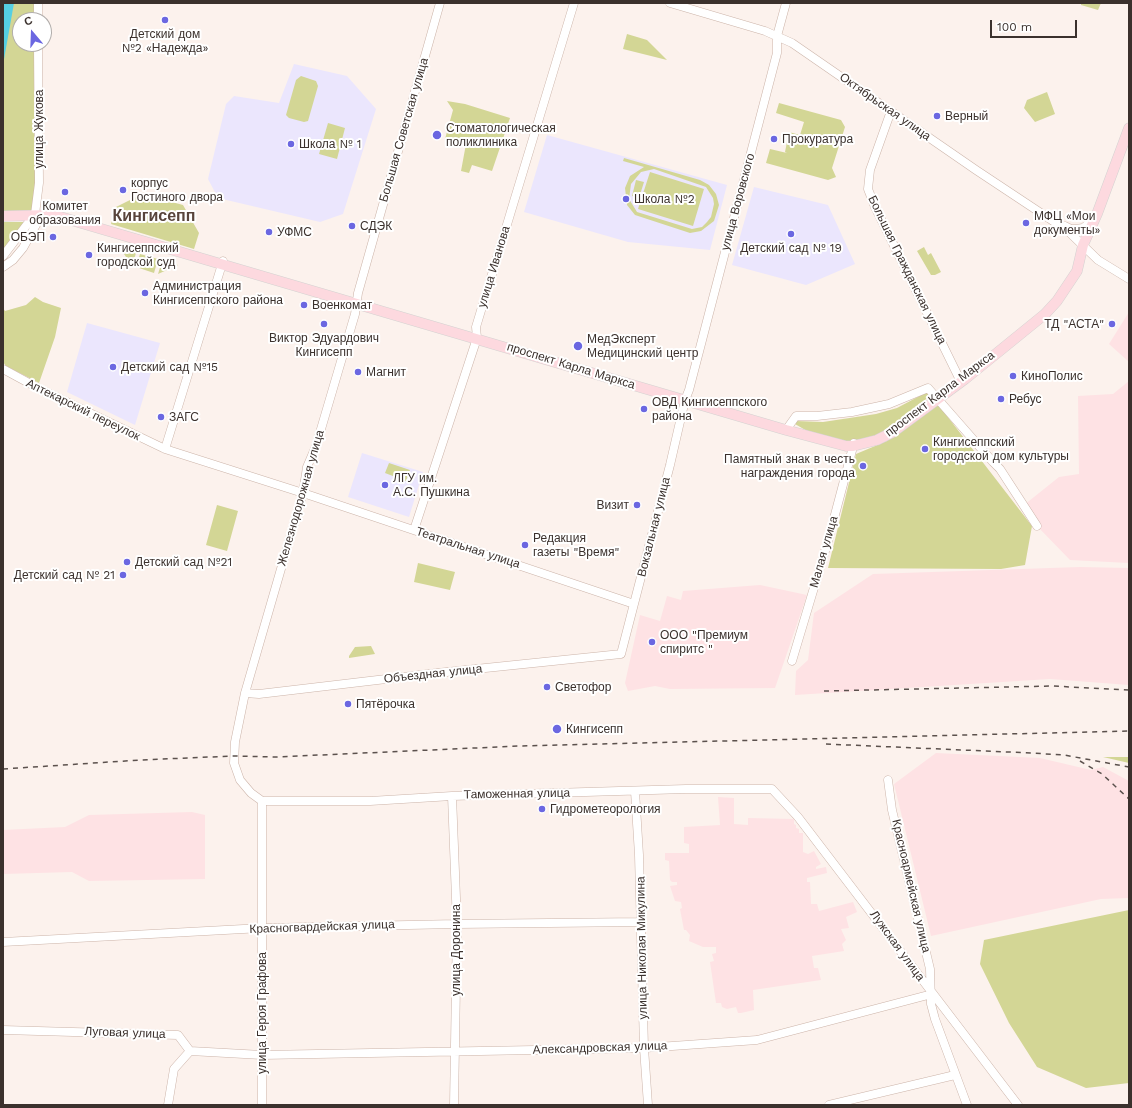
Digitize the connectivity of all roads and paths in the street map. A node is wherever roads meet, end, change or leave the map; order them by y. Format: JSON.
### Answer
{"nodes":[{"id":1,"x":440,"y":3,"type":"edge"},
{"id":2,"x":574,"y":3,"type":"edge"},
{"id":3,"x":670,"y":3,"type":"edge"},
{"id":4,"x":686,"y":3,"type":"edge"},
{"id":5,"x":786,"y":3,"type":"edge"},
{"id":6,"x":790,"y":3,"type":"edge"},
{"id":7,"x":781,"y":35,"type":"junction"},
{"id":8,"x":38,"y":52,"type":"edge"},
{"id":9,"x":891,"y":111,"type":"junction"},
{"id":10,"x":1129,"y":122,"type":"edge"},
{"id":11,"x":1129,"y":128,"type":"edge"},
{"id":12,"x":36,"y":214,"type":"junction"},
{"id":13,"x":3,"y":216,"type":"edge"},
{"id":14,"x":1091,"y":222,"type":"junction"},
{"id":15,"x":1082,"y":244,"type":"junction"},
{"id":16,"x":3,"y":256,"type":"edge"},
{"id":17,"x":222,"y":263,"type":"junction"},
{"id":18,"x":3,"y":266,"type":"edge"},
{"id":19,"x":1129,"y":279,"type":"edge"},
{"id":20,"x":357,"y":302,"type":"junction"},
{"id":21,"x":477,"y":336,"type":"junction"},
{"id":22,"x":3,"y":369,"type":"edge"},
{"id":23,"x":961,"y":380,"type":"junction"},
{"id":24,"x":937,"y":398,"type":"junction"},
{"id":25,"x":685,"y":399,"type":"junction"},
{"id":26,"x":787,"y":429,"type":"junction"},
{"id":27,"x":854,"y":444,"type":"junction"},
{"id":28,"x":165,"y":449,"type":"junction"},
{"id":29,"x":303,"y":492,"type":"junction"},
{"id":30,"x":1037,"y":526,"type":"dead end"},
{"id":31,"x":414,"y":530,"type":"junction"},
{"id":32,"x":634,"y":604,"type":"junction"},
{"id":33,"x":621,"y":654,"type":"joint"},
{"id":34,"x":792,"y":661,"type":"dead end"},
{"id":35,"x":245,"y":693,"type":"junction"},
{"id":36,"x":888,"y":780,"type":"dead end"},
{"id":37,"x":772,"y":789,"type":"joint"},
{"id":38,"x":635,"y":791,"type":"junction"},
{"id":39,"x":452,"y":796,"type":"junction"},
{"id":40,"x":262,"y":801,"type":"junction"},
{"id":41,"x":641,"y":922,"type":"junction"},
{"id":42,"x":457,"y":924,"type":"junction"},
{"id":43,"x":262,"y":928,"type":"junction"},
{"id":44,"x":3,"y":942,"type":"edge"},
{"id":45,"x":932,"y":994,"type":"junction"},
{"id":46,"x":3,"y":1030,"type":"edge"},
{"id":47,"x":644,"y":1048,"type":"junction"},
{"id":48,"x":190,"y":1051,"type":"junction"},
{"id":49,"x":455,"y":1053,"type":"junction"},
{"id":50,"x":262,"y":1055,"type":"junction"},
{"id":51,"x":955,"y":1075,"type":"junction"},
{"id":52,"x":168,"y":1105,"type":"edge"},
{"id":53,"x":262,"y":1105,"type":"edge"},
{"id":54,"x":454,"y":1105,"type":"edge"},
{"id":55,"x":648,"y":1105,"type":"edge"},
{"id":56,"x":829,"y":1105,"type":"edge"},
{"id":57,"x":967,"y":1105,"type":"edge"},
{"id":58,"x":1018,"y":1105,"type":"edge"}],
"edges":[{"from":1,"to":20,"type":"street","name":"Большая Советская улица"},
{"from":2,"to":21,"type":"street","name":"улица Иванова"},
{"from":3,"to":7,"type":"street","name":"Октябрьская улица"},
{"from":4,"to":7,"type":"street"},
{"from":5,"to":7,"type":"street","name":"улица Воровского"},
{"from":6,"to":7,"type":"street"},
{"from":7,"to":9,"type":"street","name":"Октябрьская улица"},
{"from":7,"to":14,"type":"street"},
{"from":7,"to":25,"type":"street","name":"улица Воровского"},
{"from":8,"to":12,"type":"street","name":"улица Жукова"},
{"from":9,"to":15,"type":"street","name":"Октябрьская улица"},
{"from":9,"to":23,"type":"street","name":"Большая Гражданская улица"},
{"from":10,"to":14,"type":"main road"},
{"from":11,"to":15,"type":"main road","name":"проспект Карла Маркса"},
{"from":12,"to":13,"type":"main road","name":"проспект Карла Маркса"},
{"from":12,"to":16,"type":"street"},
{"from":12,"to":17,"type":"main road","name":"проспект Карла Маркса"},
{"from":12,"to":18,"type":"street","name":"улица Жукова"},
{"from":14,"to":15,"type":"main road"},
{"from":15,"to":19,"type":"street","name":"Октябрьская улица"},
{"from":15,"to":23,"type":"main road","name":"проспект Карла Маркса"},
{"from":17,"to":20,"type":"main road","name":"проспект Карла Маркса"},
{"from":17,"to":28,"type":"street"},
{"from":20,"to":21,"type":"main road","name":"проспект Карла Маркса"},
{"from":20,"to":29,"type":"street","name":"Железнодорожная улица"},
{"from":21,"to":25,"type":"main road","name":"проспект Карла Маркса"},
{"from":21,"to":31,"type":"street","name":"улица Иванова"},
{"from":22,"to":28,"type":"street","name":"Аптекарский переулок"},
{"from":23,"to":24,"type":"main road","name":"проспект Карла Маркса"},
{"from":24,"to":26,"type":"street"},
{"from":24,"to":27,"type":"main road","name":"проспект Карла Маркса"},
{"from":24,"to":30,"type":"street"},
{"from":25,"to":26,"type":"main road","name":"проспект Карла Маркса"},
{"from":25,"to":32,"type":"street","name":"Вокзальная улица"},
{"from":26,"to":27,"type":"main road","name":"проспект Карла Маркса"},
{"from":27,"to":34,"type":"street","name":"Малая улица"},
{"from":28,"to":29,"type":"street","name":"Аптекарский переулок"},
{"from":29,"to":31,"type":"street","name":"Театральная улица"},
{"from":29,"to":35,"type":"street","name":"Железнодорожная улица"},
{"from":31,"to":32,"type":"street","name":"Театральная улица"},
{"from":32,"to":33,"type":"street","name":"Вокзальная улица"},
{"from":33,"to":35,"type":"street","name":"Объездная улица"},
{"from":35,"to":40,"type":"street","name":"Железнодорожная улица"},
{"from":36,"to":45,"type":"street","name":"Красноармейская улица"},
{"from":37,"to":38,"type":"street","name":"Таможенная улица"},
{"from":37,"to":45,"type":"street","name":"Лужская улица"},
{"from":38,"to":39,"type":"street","name":"Таможенная улица"},
{"from":38,"to":41,"type":"street","name":"улица Николая Микулина"},
{"from":39,"to":40,"type":"street","name":"Таможенная улица"},
{"from":39,"to":42,"type":"street","name":"улица Доронина"},
{"from":40,"to":43,"type":"street","name":"улица Героя Графова"},
{"from":41,"to":42,"type":"street","name":"Красногвардейская улица"},
{"from":41,"to":47,"type":"street","name":"улица Николая Микулина"},
{"from":42,"to":43,"type":"street","name":"Красногвардейская улица"},
{"from":42,"to":49,"type":"street","name":"улица Доронина"},
{"from":43,"to":44,"type":"street","name":"Красногвардейская улица"},
{"from":43,"to":50,"type":"street","name":"улица Героя Графова"},
{"from":45,"to":47,"type":"street","name":"Александровская улица"},
{"from":45,"to":51,"type":"street","name":"Красноармейская улица"},
{"from":45,"to":58,"type":"street","name":"Лужская улица"},
{"from":46,"to":48,"type":"street","name":"Луговая улица"},
{"from":47,"to":49,"type":"street","name":"Александровская улица"},
{"from":47,"to":55,"type":"street","name":"улица Николая Микулина"},
{"from":48,"to":50,"type":"street"},
{"from":48,"to":52,"type":"street"},
{"from":49,"to":50,"type":"street","name":"Александровская улица"},
{"from":49,"to":54,"type":"street","name":"улица Доронина"},
{"from":50,"to":53,"type":"street","name":"улица Героя Графова"},
{"from":51,"to":56,"type":"street"},
{"from":51,"to":57,"type":"street","name":"Красноармейская улица"}]}
